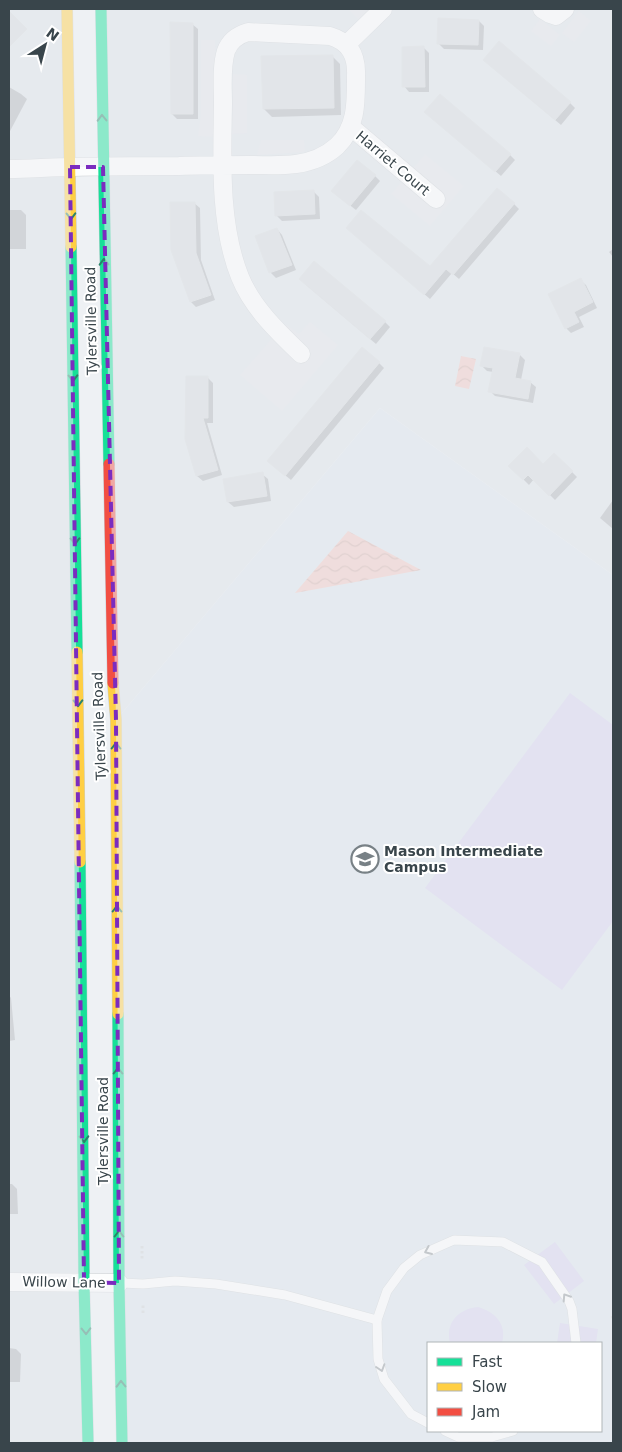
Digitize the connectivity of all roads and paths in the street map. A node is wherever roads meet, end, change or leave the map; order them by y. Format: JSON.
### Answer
{"nodes":[{"id":1,"x":67,"y":9,"type":"edge"},
{"id":2,"x":100,"y":9,"type":"edge"},
{"id":3,"x":383,"y":9,"type":"edge"},
{"id":4,"x":542,"y":9,"type":"edge"},
{"id":5,"x":565,"y":9,"type":"edge"},
{"id":6,"x":346,"y":44,"type":"junction"},
{"id":7,"x":351,"y":127,"type":"junction"},
{"id":8,"x":223,"y":165,"type":"junction"},
{"id":9,"x":70,"y":167,"type":"junction"},
{"id":10,"x":103,"y":167,"type":"junction"},
{"id":11,"x":9,"y":169,"type":"edge"},
{"id":12,"x":436,"y":199,"type":"dead end"},
{"id":13,"x":301,"y":354,"type":"dead end"},
{"id":14,"x":9,"y":1282,"type":"edge"},
{"id":15,"x":84,"y":1282,"type":"junction"},
{"id":16,"x":119,"y":1283,"type":"junction"},
{"id":17,"x":377,"y":1320,"type":"junction"},
{"id":18,"x":576,"y":1342,"type":"edge"},
{"id":19,"x":427,"y":1422,"type":"edge"},
{"id":20,"x":447,"y":1432,"type":"edge"},
{"id":21,"x":511,"y":1432,"type":"edge"},
{"id":22,"x":491,"y":1440,"type":"edge"},
{"id":23,"x":88,"y":1443,"type":"edge"},
{"id":24,"x":122,"y":1443,"type":"edge"}],
"edges":[{"from":1,"to":9,"type":"main road","name":"Tylersville Road"},
{"from":10,"to":2,"type":"main road","name":"Tylersville Road","one_way":true},
{"from":3,"to":6,"type":"street"},
{"from":4,"to":5,"type":"street"},
{"from":6,"to":7,"type":"street"},
{"from":6,"to":8,"type":"street"},
{"from":7,"to":8,"type":"street"},
{"from":7,"to":12,"type":"street","name":"Harriet Court"},
{"from":8,"to":10,"type":"street"},
{"from":8,"to":13,"type":"street"},
{"from":9,"to":10,"type":"street"},
{"from":9,"to":11,"type":"street"},
{"from":9,"to":15,"type":"main road","name":"Tylersville Road","one_way":true},
{"from":16,"to":10,"type":"main road","name":"Tylersville Road","one_way":true},
{"from":14,"to":15,"type":"street","name":"Willow Lane"},
{"from":15,"to":16,"type":"street","name":"Willow Lane"},
{"from":15,"to":23,"type":"main road","name":"Tylersville Road","one_way":true},
{"from":16,"to":17,"type":"lane"},
{"from":24,"to":16,"type":"main road","name":"Tylersville Road","one_way":true},
{"from":18,"to":17,"type":"lane","one_way":true},
{"from":17,"to":19,"type":"lane","one_way":true},
{"from":20,"to":22,"type":"lane"},
{"from":21,"to":22,"type":"lane"}]}
